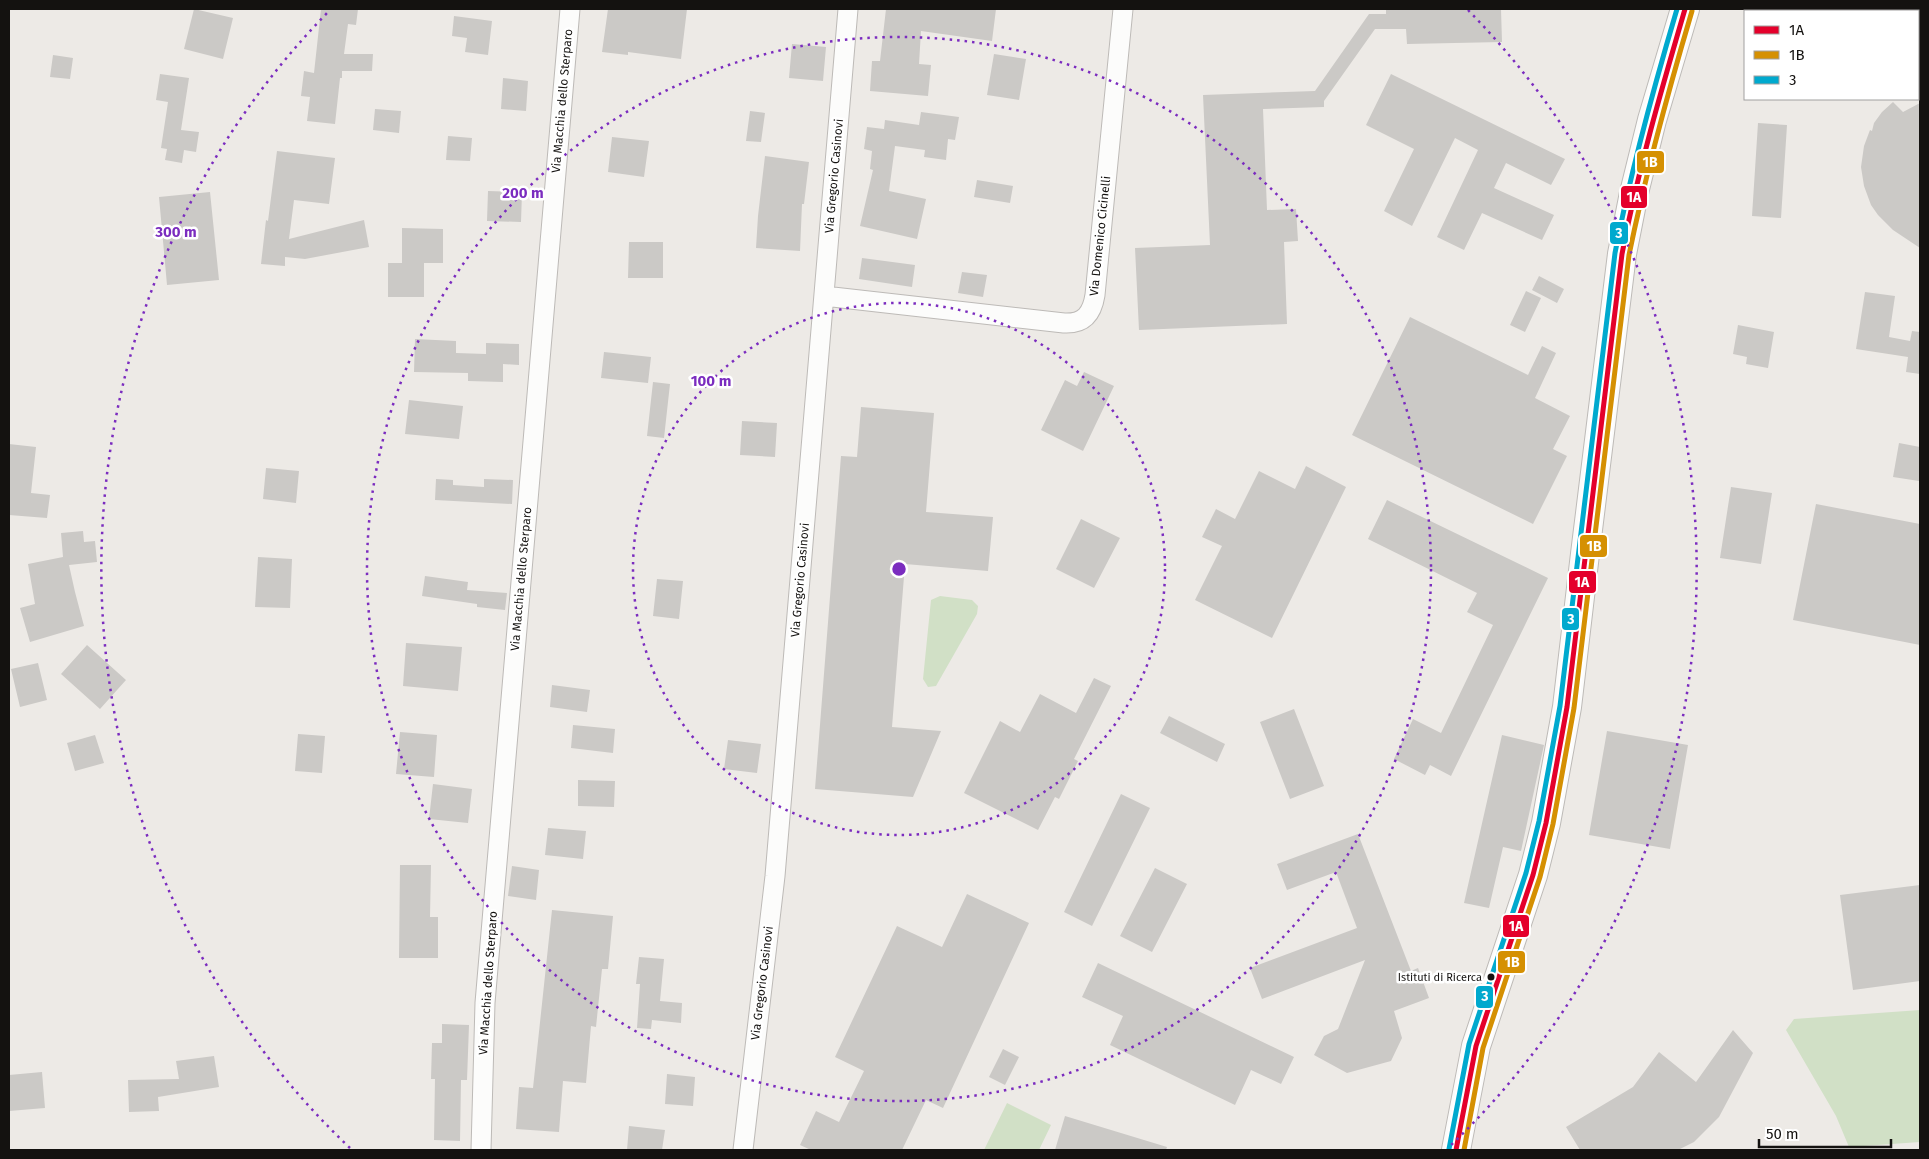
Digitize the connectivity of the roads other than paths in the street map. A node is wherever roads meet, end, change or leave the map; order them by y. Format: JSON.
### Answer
{"nodes":[{"id":1,"x":570,"y":9,"type":"edge"},
{"id":2,"x":848,"y":9,"type":"edge"},
{"id":3,"x":1123,"y":9,"type":"edge"},
{"id":4,"x":1685,"y":9,"type":"edge"},
{"id":5,"x":824,"y":296,"type":"junction"},
{"id":6,"x":482,"y":1150,"type":"edge"},
{"id":7,"x":743,"y":1150,"type":"edge"},
{"id":8,"x":1456,"y":1150,"type":"edge"}],
"edges":[{"from":1,"to":6,"type":"street","name":"Via Macchia dello Sterparo"},
{"from":2,"to":5,"type":"street","name":"Via Gregorio Casinovi"},
{"from":3,"to":5,"type":"street","name":"Via Domenico Cicinelli"},
{"from":4,"to":8,"type":"street"},
{"from":5,"to":7,"type":"street","name":"Via Gregorio Casinovi"}]}
